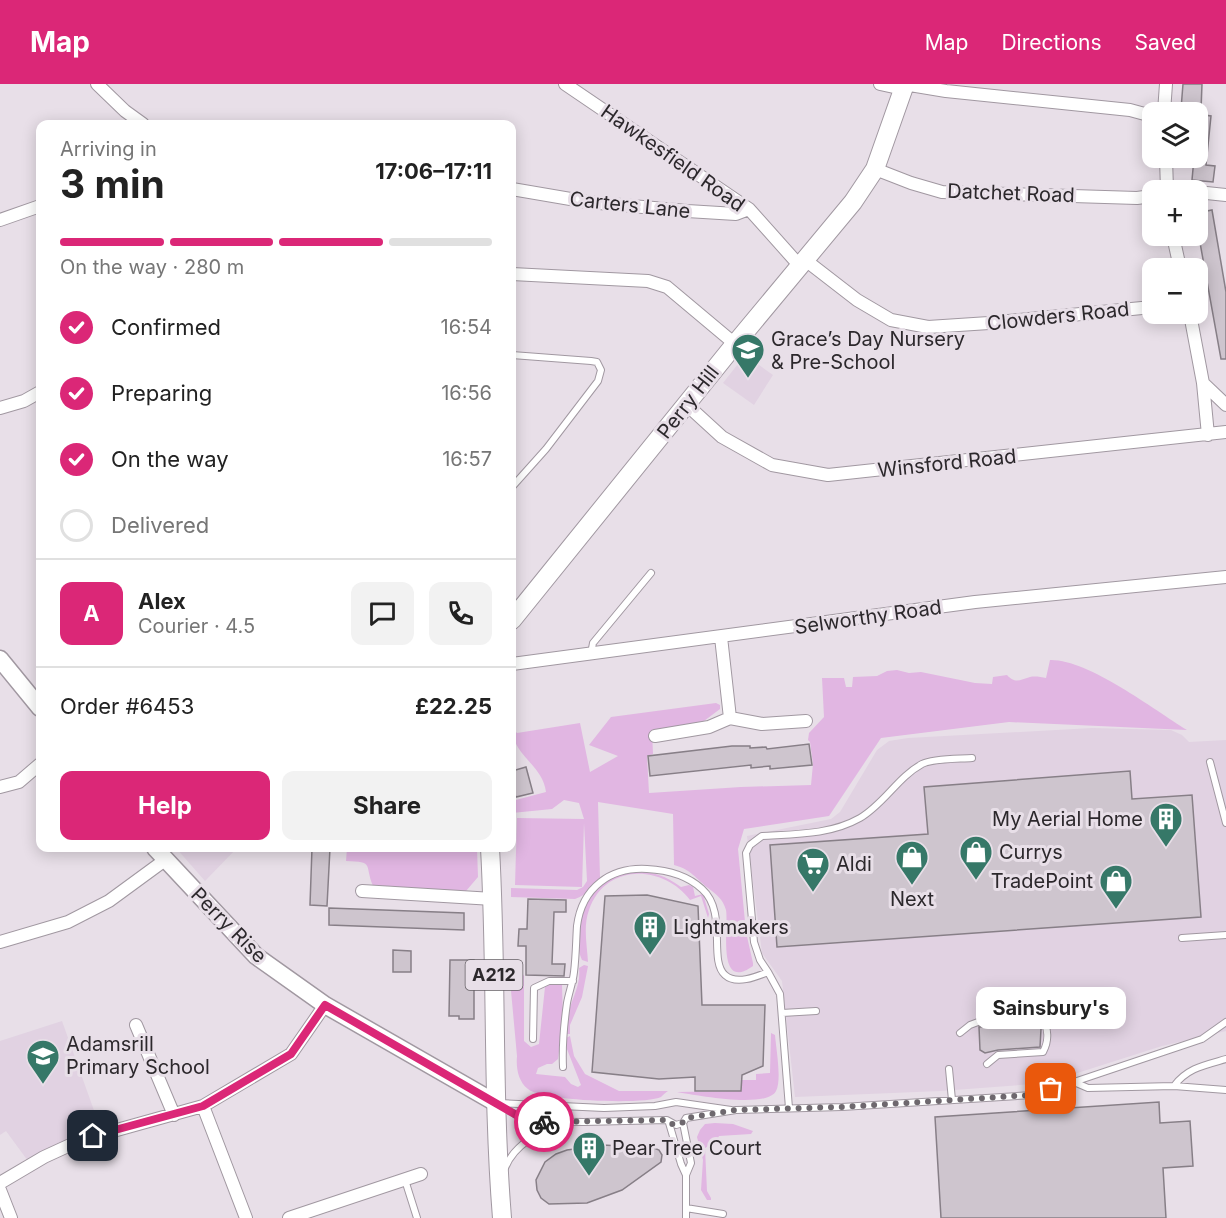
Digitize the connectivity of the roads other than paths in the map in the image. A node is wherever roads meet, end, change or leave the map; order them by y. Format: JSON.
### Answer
{"nodes":[{"id":1,"x":97,"y":84,"type":"edge"},
{"id":2,"x":565,"y":84,"type":"edge"},
{"id":3,"x":880,"y":84,"type":"edge"},
{"id":4,"x":1166,"y":84,"type":"edge"},
{"id":5,"x":904,"y":86,"type":"edge"},
{"id":6,"x":946,"y":87,"type":"edge"},
{"id":7,"x":1165,"y":102,"type":"edge"},
{"id":8,"x":1142,"y":113,"type":"edge"},
{"id":9,"x":136,"y":120,"type":"edge"},
{"id":10,"x":875,"y":169,"type":"junction"},
{"id":11,"x":516,"y":190,"type":"edge"},
{"id":12,"x":1208,"y":193,"type":"edge"},
{"id":13,"x":1226,"y":195,"type":"edge"},
{"id":14,"x":1142,"y":197,"type":"edge"},
{"id":15,"x":36,"y":207,"type":"edge"},
{"id":16,"x":749,"y":209,"type":"junction"},
{"id":17,"x":0,"y":220,"type":"edge"},
{"id":18,"x":802,"y":262,"type":"junction"},
{"id":19,"x":516,"y":274,"type":"edge"},
{"id":20,"x":1142,"y":308,"type":"edge"},
{"id":21,"x":1192,"y":324,"type":"edge"},
{"id":22,"x":735,"y":344,"type":"junction"},
{"id":23,"x":516,"y":355,"type":"edge"},
{"id":24,"x":1203,"y":383,"type":"junction"},
{"id":25,"x":36,"y":394,"type":"edge"},
{"id":26,"x":687,"y":405,"type":"junction"},
{"id":27,"x":1226,"y":405,"type":"edge"},
{"id":28,"x":0,"y":408,"type":"edge"},
{"id":29,"x":1226,"y":432,"type":"edge"},
{"id":30,"x":1209,"y":435,"type":"junction"},
{"id":31,"x":516,"y":483,"type":"edge"},
{"id":32,"x":651,"y":573,"type":"dead end"},
{"id":33,"x":1226,"y":577,"type":"edge"},
{"id":34,"x":516,"y":615,"type":"edge"},
{"id":35,"x":722,"y":637,"type":"junction"},
{"id":36,"x":591,"y":655,"type":"junction"},
{"id":37,"x":0,"y":659,"type":"edge"},
{"id":38,"x":516,"y":664,"type":"edge"},
{"id":39,"x":36,"y":703,"type":"edge"},
{"id":40,"x":730,"y":718,"type":"junction"},
{"id":41,"x":806,"y":721,"type":"dead end"},
{"id":42,"x":655,"y":736,"type":"dead end"},
{"id":43,"x":972,"y":758,"type":"dead end"},
{"id":44,"x":1210,"y":762,"type":"dead end"},
{"id":45,"x":36,"y":767,"type":"edge"},
{"id":46,"x":0,"y":787,"type":"edge"},
{"id":47,"x":1226,"y":824,"type":"edge"},
{"id":48,"x":490,"y":852,"type":"edge"},
{"id":49,"x":160,"y":854,"type":"edge"},
{"id":50,"x":362,"y":891,"type":"dead end"},
{"id":51,"x":493,"y":899,"type":"junction"},
{"id":52,"x":1226,"y":935,"type":"edge"},
{"id":53,"x":1182,"y":938,"type":"dead end"},
{"id":54,"x":0,"y":942,"type":"edge"},
{"id":55,"x":768,"y":972,"type":"junction"},
{"id":56,"x":573,"y":981,"type":"junction"},
{"id":57,"x":325,"y":1005,"type":"junction"},
{"id":58,"x":816,"y":1011,"type":"dead end"},
{"id":59,"x":782,"y":1013,"type":"junction"},
{"id":60,"x":1226,"y":1022,"type":"edge"},
{"id":61,"x":136,"y":1025,"type":"dead end"},
{"id":62,"x":960,"y":1033,"type":"dead end"},
{"id":63,"x":532,"y":1039,"type":"dead end"},
{"id":64,"x":1226,"y":1059,"type":"edge"},
{"id":65,"x":987,"y":1064,"type":"dead end"},
{"id":66,"x":563,"y":1067,"type":"dead end"},
{"id":67,"x":949,"y":1069,"type":"dead end"},
{"id":68,"x":1074,"y":1082,"type":"junction"},
{"id":69,"x":1174,"y":1086,"type":"junction"},
{"id":70,"x":1226,"y":1090,"type":"edge"},
{"id":71,"x":952,"y":1100,"type":"junction"},
{"id":72,"x":676,"y":1102,"type":"junction"},
{"id":73,"x":496,"y":1103,"type":"junction"},
{"id":74,"x":203,"y":1106,"type":"junction"},
{"id":75,"x":789,"y":1108,"type":"junction"},
{"id":76,"x":736,"y":1110,"type":"junction"},
{"id":77,"x":174,"y":1115,"type":"junction"},
{"id":78,"x":685,"y":1120,"type":"junction"},
{"id":79,"x":668,"y":1121,"type":"junction"},
{"id":80,"x":583,"y":1122,"type":"junction"},
{"id":81,"x":421,"y":1174,"type":"dead end"},
{"id":82,"x":686,"y":1175,"type":"junction"},
{"id":83,"x":405,"y":1179,"type":"junction"},
{"id":84,"x":0,"y":1183,"type":"edge"},
{"id":85,"x":499,"y":1184,"type":"junction"},
{"id":86,"x":0,"y":1190,"type":"edge"},
{"id":87,"x":686,"y":1208,"type":"junction"},
{"id":88,"x":723,"y":1214,"type":"dead end"},
{"id":89,"x":11,"y":1218,"type":"edge"},
{"id":90,"x":246,"y":1218,"type":"edge"},
{"id":91,"x":289,"y":1218,"type":"edge"},
{"id":92,"x":417,"y":1218,"type":"edge"},
{"id":93,"x":502,"y":1218,"type":"edge"},
{"id":94,"x":686,"y":1218,"type":"edge"}],
"edges":[{"from":1,"to":9,"type":"street"},
{"from":2,"to":16,"type":"street","name":"Hawkesfield Road"},
{"from":3,"to":5,"type":"street"},
{"from":4,"to":7,"type":"street"},
{"from":5,"to":6,"type":"street"},
{"from":5,"to":10,"type":"main road","name":"Perry Hill"},
{"from":6,"to":8,"type":"street"},
{"from":10,"to":14,"type":"street","name":"Datchet Road"},
{"from":10,"to":18,"type":"main road","name":"Perry Hill"},
{"from":11,"to":16,"type":"street","name":"Carters Lane"},
{"from":12,"to":13,"type":"street"},
{"from":15,"to":17,"type":"street"},
{"from":16,"to":18,"type":"street","name":"Hawkesfield Road"},
{"from":18,"to":20,"type":"street","name":"Clowders Road"},
{"from":18,"to":22,"type":"main road","name":"Perry Hill"},
{"from":19,"to":22,"type":"street"},
{"from":21,"to":24,"type":"street"},
{"from":22,"to":26,"type":"main road","name":"Perry Hill"},
{"from":23,"to":31,"type":"lane"},
{"from":24,"to":27,"type":"street"},
{"from":24,"to":30,"type":"street"},
{"from":25,"to":28,"type":"street"},
{"from":26,"to":30,"type":"street","name":"Winsford Road"},
{"from":26,"to":34,"type":"main road","name":"Perry Hill"},
{"from":29,"to":30,"type":"street","name":"Winsford Road"},
{"from":32,"to":36,"type":"lane"},
{"from":33,"to":35,"type":"street","name":"Selworthy Road"},
{"from":35,"to":36,"type":"street","name":"Selworthy Road"},
{"from":35,"to":40,"type":"street"},
{"from":36,"to":38,"type":"street","name":"Selworthy Road"},
{"from":37,"to":39,"type":"main road"},
{"from":40,"to":41,"type":"street"},
{"from":40,"to":42,"type":"street"},
{"from":43,"to":55,"type":"lane"},
{"from":44,"to":47,"type":"lane"},
{"from":45,"to":46,"type":"street"},
{"from":48,"to":51,"type":"main road","number":"A212"},
{"from":49,"to":54,"type":"street"},
{"from":49,"to":57,"type":"main road","name":"Perry Rise"},
{"from":50,"to":51,"type":"street"},
{"from":51,"to":73,"type":"main road","number":"A212"},
{"from":52,"to":53,"type":"lane"},
{"from":55,"to":56,"type":"lane"},
{"from":55,"to":59,"type":"lane"},
{"from":56,"to":63,"type":"lane"},
{"from":56,"to":66,"type":"lane"},
{"from":57,"to":73,"type":"main road","name":"Perry Rise"},
{"from":57,"to":74,"type":"street"},
{"from":58,"to":59,"type":"lane"},
{"from":59,"to":75,"type":"lane"},
{"from":60,"to":68,"type":"lane"},
{"from":61,"to":77,"type":"street"},
{"from":62,"to":65,"type":"lane"},
{"from":64,"to":69,"type":"lane"},
{"from":67,"to":71,"type":"lane"},
{"from":68,"to":69,"type":"lane"},
{"from":68,"to":71,"type":"lane"},
{"from":69,"to":70,"type":"lane"},
{"from":71,"to":75,"type":"lane"},
{"from":72,"to":73,"type":"lane"},
{"from":72,"to":76,"type":"lane"},
{"from":72,"to":78,"type":"lane"},
{"from":72,"to":79,"type":"lane"},
{"from":73,"to":80,"type":"lane"},
{"from":73,"to":85,"type":"main road","number":"A212"},
{"from":74,"to":77,"type":"street"},
{"from":74,"to":90,"type":"street"},
{"from":75,"to":76,"type":"lane"},
{"from":76,"to":78,"type":"lane"},
{"from":77,"to":84,"type":"street"},
{"from":78,"to":79,"type":"lane"},
{"from":78,"to":82,"type":"lane"},
{"from":79,"to":80,"type":"lane"},
{"from":79,"to":82,"type":"lane"},
{"from":80,"to":85,"type":"lane"},
{"from":81,"to":83,"type":"street"},
{"from":82,"to":87,"type":"lane"},
{"from":83,"to":91,"type":"street"},
{"from":83,"to":92,"type":"lane"},
{"from":85,"to":93,"type":"main road","number":"A212"},
{"from":86,"to":89,"type":"street"},
{"from":87,"to":88,"type":"lane"},
{"from":87,"to":94,"type":"lane"}]}
